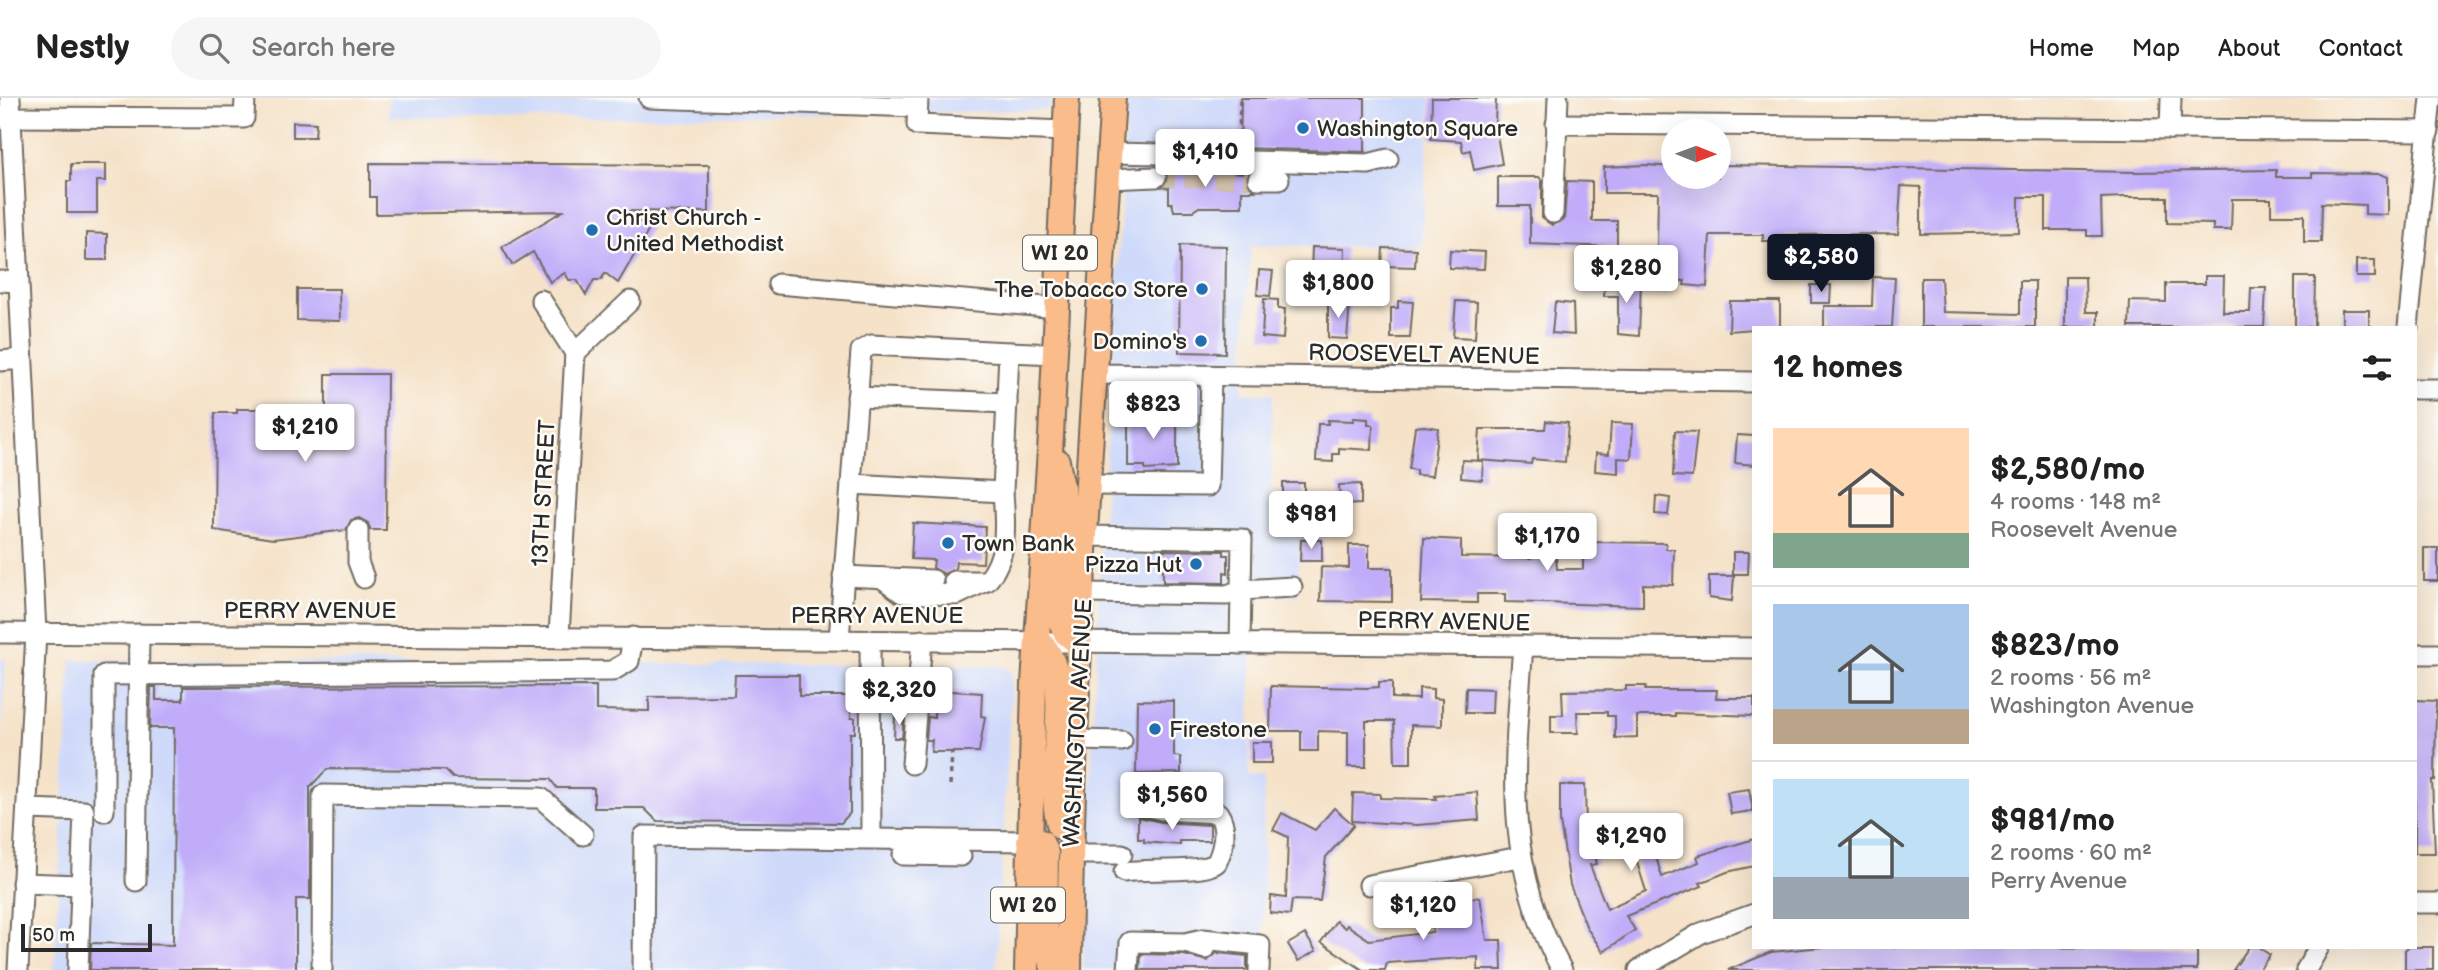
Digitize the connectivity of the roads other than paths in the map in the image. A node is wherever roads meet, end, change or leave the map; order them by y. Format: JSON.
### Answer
{"nodes":[{"id":1,"x":649,"y":98,"type":"edge"},
{"id":2,"x":1067,"y":98,"type":"edge"},
{"id":3,"x":1113,"y":98,"type":"edge"},
{"id":4,"x":1558,"y":98,"type":"edge"},
{"id":5,"x":2171,"y":98,"type":"edge"},
{"id":6,"x":2431,"y":98,"type":"edge"},
{"id":7,"x":918,"y":103,"type":"edge"},
{"id":8,"x":244,"y":108,"type":"edge"},
{"id":9,"x":7,"y":110,"type":"edge"},
{"id":10,"x":1556,"y":124,"type":"junction"},
{"id":11,"x":2169,"y":129,"type":"junction"},
{"id":12,"x":1065,"y":131,"type":"junction"},
{"id":13,"x":2429,"y":131,"type":"junction"},
{"id":14,"x":1109,"y":153,"type":"junction"},
{"id":15,"x":1388,"y":159,"type":"dead end"},
{"id":16,"x":1156,"y":177,"type":"tunnel mouth"},
{"id":17,"x":1108,"y":179,"type":"junction"},
{"id":18,"x":1258,"y":179,"type":"tunnel mouth"},
{"id":19,"x":1279,"y":179,"type":"dead end"},
{"id":20,"x":1553,"y":213,"type":"dead end"},
{"id":21,"x":9,"y":281,"type":"edge"},
{"id":22,"x":778,"y":284,"type":"dead end"},
{"id":23,"x":541,"y":300,"type":"dead end"},
{"id":24,"x":630,"y":301,"type":"dead end"},
{"id":25,"x":1058,"y":308,"type":"junction"},
{"id":26,"x":2408,"y":326,"type":"edge"},
{"id":27,"x":1009,"y":352,"type":"junction"},
{"id":28,"x":575,"y":353,"type":"junction"},
{"id":29,"x":1056,"y":354,"type":"junction"},
{"id":30,"x":22,"y":359,"type":"junction"},
{"id":31,"x":0,"y":361,"type":"edge"},
{"id":32,"x":1095,"y":374,"type":"junction"},
{"id":33,"x":1211,"y":377,"type":"junction"},
{"id":34,"x":1752,"y":382,"type":"edge"},
{"id":35,"x":2417,"y":389,"type":"edge"},
{"id":36,"x":2438,"y":389,"type":"edge"},
{"id":37,"x":857,"y":397,"type":"junction"},
{"id":38,"x":1007,"y":403,"type":"junction"},
{"id":39,"x":1051,"y":436,"type":"junction"},
{"id":40,"x":851,"y":484,"type":"junction"},
{"id":41,"x":1090,"y":485,"type":"junction"},
{"id":42,"x":1003,"y":492,"type":"junction"},
{"id":43,"x":358,"y":530,"type":"dead end"},
{"id":44,"x":1087,"y":536,"type":"junction"},
{"id":45,"x":843,"y":576,"type":"junction"},
{"id":46,"x":364,"y":578,"type":"dead end"},
{"id":47,"x":883,"y":578,"type":"junction"},
{"id":48,"x":933,"y":580,"type":"dead end"},
{"id":49,"x":954,"y":581,"type":"dead end"},
{"id":50,"x":987,"y":581,"type":"junction"},
{"id":51,"x":1292,"y":587,"type":"dead end"},
{"id":52,"x":1241,"y":590,"type":"junction"},
{"id":53,"x":1083,"y":593,"type":"junction"},
{"id":54,"x":0,"y":633,"type":"edge"},
{"id":55,"x":36,"y":633,"type":"junction"},
{"id":56,"x":139,"y":634,"type":"junction"},
{"id":57,"x":559,"y":636,"type":"junction"},
{"id":58,"x":633,"y":637,"type":"junction"},
{"id":59,"x":839,"y":639,"type":"junction"},
{"id":60,"x":870,"y":640,"type":"junction"},
{"id":61,"x":922,"y":640,"type":"junction"},
{"id":62,"x":1037,"y":640,"type":"junction"},
{"id":63,"x":1078,"y":642,"type":"junction"},
{"id":64,"x":1240,"y":643,"type":"junction"},
{"id":65,"x":1523,"y":646,"type":"junction"},
{"id":66,"x":1752,"y":648,"type":"edge"},
{"id":67,"x":2417,"y":654,"type":"edge"},
{"id":68,"x":2438,"y":654,"type":"edge"},
{"id":69,"x":138,"y":674,"type":"junction"},
{"id":70,"x":1075,"y":740,"type":"junction"},
{"id":71,"x":1122,"y":741,"type":"dead end"},
{"id":72,"x":912,"y":764,"type":"dead end"},
{"id":73,"x":1136,"y":804,"type":"dead end"},
{"id":74,"x":27,"y":809,"type":"junction"},
{"id":75,"x":94,"y":811,"type":"junction"},
{"id":76,"x":137,"y":811,"type":"junction"},
{"id":77,"x":583,"y":835,"type":"dead end"},
{"id":78,"x":871,"y":838,"type":"junction"},
{"id":79,"x":1029,"y":841,"type":"junction"},
{"id":80,"x":909,"y":850,"type":"junction"},
{"id":81,"x":1070,"y":854,"type":"junction"},
{"id":82,"x":961,"y":856,"type":"dead end"},
{"id":83,"x":1520,"y":857,"type":"junction"},
{"id":84,"x":136,"y":881,"type":"dead end"},
{"id":85,"x":22,"y":883,"type":"junction"},
{"id":86,"x":1369,"y":885,"type":"dead end"},
{"id":87,"x":81,"y":886,"type":"junction"},
{"id":88,"x":2417,"y":903,"type":"edge"},
{"id":89,"x":2438,"y":903,"type":"edge"},
{"id":90,"x":1752,"y":915,"type":"edge"},
{"id":91,"x":2318,"y":949,"type":"edge"},
{"id":92,"x":1028,"y":968,"type":"edge"},
{"id":93,"x":18,"y":970,"type":"edge"},
{"id":94,"x":78,"y":970,"type":"edge"},
{"id":95,"x":322,"y":970,"type":"edge"},
{"id":96,"x":643,"y":970,"type":"edge"},
{"id":97,"x":1053,"y":970,"type":"edge"},
{"id":98,"x":1069,"y":970,"type":"edge"},
{"id":99,"x":1128,"y":970,"type":"edge"},
{"id":100,"x":1259,"y":970,"type":"edge"},
{"id":101,"x":1562,"y":970,"type":"edge"},
{"id":102,"x":1639,"y":970,"type":"edge"},
{"id":103,"x":2306,"y":970,"type":"edge"}],
"edges":[{"from":1,"to":7,"type":"street"},
{"from":2,"to":12,"type":"main road","name":"WASHINGTON AVENUE","number":"WI 20"},
{"from":3,"to":14,"type":"main road","name":"WASHINGTON AVENUE","number":"WI 20"},
{"from":4,"to":10,"type":"street"},
{"from":5,"to":11,"type":"street"},
{"from":6,"to":13,"type":"street"},
{"from":7,"to":12,"type":"street"},
{"from":8,"to":9,"type":"street"},
{"from":9,"to":21,"type":"street"},
{"from":10,"to":11,"type":"street"},
{"from":10,"to":20,"type":"street"},
{"from":11,"to":13,"type":"street"},
{"from":12,"to":25,"type":"main road","name":"WASHINGTON AVENUE","number":"WI 20"},
{"from":13,"to":26,"type":"street"},
{"from":14,"to":15,"type":"street"},
{"from":14,"to":17,"type":"main road","name":"WASHINGTON AVENUE","number":"WI 20"},
{"from":16,"to":17,"type":"street"},
{"from":17,"to":32,"type":"main road","name":"WASHINGTON AVENUE","number":"WI 20"},
{"from":18,"to":19,"type":"street"},
{"from":21,"to":30,"type":"street"},
{"from":22,"to":25,"type":"street"},
{"from":23,"to":28,"type":"street"},
{"from":24,"to":28,"type":"street"},
{"from":25,"to":29,"type":"main road","name":"WASHINGTON AVENUE","number":"WI 20"},
{"from":27,"to":29,"type":"street"},
{"from":27,"to":37,"type":"street"},
{"from":27,"to":38,"type":"street"},
{"from":28,"to":57,"type":"street","name":"13TH STREET"},
{"from":29,"to":39,"type":"main road","name":"WASHINGTON AVENUE","number":"WI 20"},
{"from":30,"to":31,"type":"street"},
{"from":30,"to":55,"type":"street"},
{"from":32,"to":33,"type":"street","name":"ROOSEVELT AVENUE"},
{"from":32,"to":41,"type":"main road","name":"WASHINGTON AVENUE","number":"WI 20"},
{"from":33,"to":34,"type":"street","name":"ROOSEVELT AVENUE"},
{"from":33,"to":41,"type":"street"},
{"from":35,"to":36,"type":"street"},
{"from":37,"to":38,"type":"street"},
{"from":37,"to":40,"type":"street"},
{"from":38,"to":42,"type":"street"},
{"from":39,"to":62,"type":"main road","name":"WASHINGTON AVENUE","number":"WI 20"},
{"from":39,"to":63,"type":"main road"},
{"from":40,"to":42,"type":"street"},
{"from":40,"to":45,"type":"street"},
{"from":41,"to":44,"type":"main road","name":"WASHINGTON AVENUE","number":"WI 20"},
{"from":42,"to":50,"type":"street"},
{"from":43,"to":46,"type":"street"},
{"from":44,"to":52,"type":"street"},
{"from":44,"to":53,"type":"main road","name":"WASHINGTON AVENUE","number":"WI 20"},
{"from":45,"to":47,"type":"street"},
{"from":45,"to":59,"type":"street"},
{"from":47,"to":48,"type":"street"},
{"from":47,"to":50,"type":"street"},
{"from":49,"to":50,"type":"street"},
{"from":51,"to":52,"type":"street"},
{"from":52,"to":53,"type":"street"},
{"from":52,"to":64,"type":"street"},
{"from":53,"to":63,"type":"main road","name":"WASHINGTON AVENUE","number":"WI 20"},
{"from":54,"to":55,"type":"street","name":"PERRY AVENUE"},
{"from":55,"to":56,"type":"street","name":"PERRY AVENUE"},
{"from":55,"to":74,"type":"street"},
{"from":56,"to":57,"type":"street","name":"PERRY AVENUE"},
{"from":56,"to":69,"type":"street"},
{"from":57,"to":58,"type":"street","name":"PERRY AVENUE"},
{"from":58,"to":59,"type":"street","name":"PERRY AVENUE"},
{"from":58,"to":69,"type":"street"},
{"from":59,"to":60,"type":"street","name":"PERRY AVENUE"},
{"from":60,"to":61,"type":"street","name":"PERRY AVENUE"},
{"from":60,"to":78,"type":"street"},
{"from":61,"to":62,"type":"street","name":"PERRY AVENUE"},
{"from":61,"to":72,"type":"street"},
{"from":62,"to":63,"type":"street","name":"PERRY AVENUE"},
{"from":62,"to":79,"type":"main road","name":"WASHINGTON AVENUE","number":"WI 20"},
{"from":62,"to":81,"type":"main road"},
{"from":63,"to":64,"type":"street","name":"PERRY AVENUE"},
{"from":63,"to":70,"type":"main road","name":"WASHINGTON AVENUE","number":"WI 20"},
{"from":64,"to":65,"type":"street","name":"PERRY AVENUE"},
{"from":65,"to":66,"type":"street","name":"PERRY AVENUE"},
{"from":65,"to":83,"type":"street"},
{"from":67,"to":68,"type":"street"},
{"from":69,"to":75,"type":"street"},
{"from":69,"to":76,"type":"street"},
{"from":70,"to":71,"type":"street"},
{"from":70,"to":81,"type":"main road","name":"WASHINGTON AVENUE","number":"WI 20"},
{"from":73,"to":81,"type":"street"},
{"from":74,"to":75,"type":"street"},
{"from":74,"to":85,"type":"street"},
{"from":75,"to":76,"type":"street"},
{"from":75,"to":87,"type":"street"},
{"from":76,"to":84,"type":"street"},
{"from":77,"to":95,"type":"street"},
{"from":78,"to":80,"type":"street"},
{"from":78,"to":96,"type":"street"},
{"from":79,"to":80,"type":"street"},
{"from":79,"to":92,"type":"main road","name":"WASHINGTON AVENUE","number":"WI 20"},
{"from":79,"to":97,"type":"main road"},
{"from":80,"to":82,"type":"street"},
{"from":81,"to":98,"type":"main road","name":"WASHINGTON AVENUE","number":"WI 20"},
{"from":83,"to":86,"type":"street"},
{"from":83,"to":101,"type":"street"},
{"from":85,"to":87,"type":"street"},
{"from":85,"to":93,"type":"street"},
{"from":87,"to":94,"type":"street"},
{"from":88,"to":89,"type":"street"},
{"from":90,"to":102,"type":"street"},
{"from":91,"to":103,"type":"street"},
{"from":99,"to":100,"type":"street"}]}
